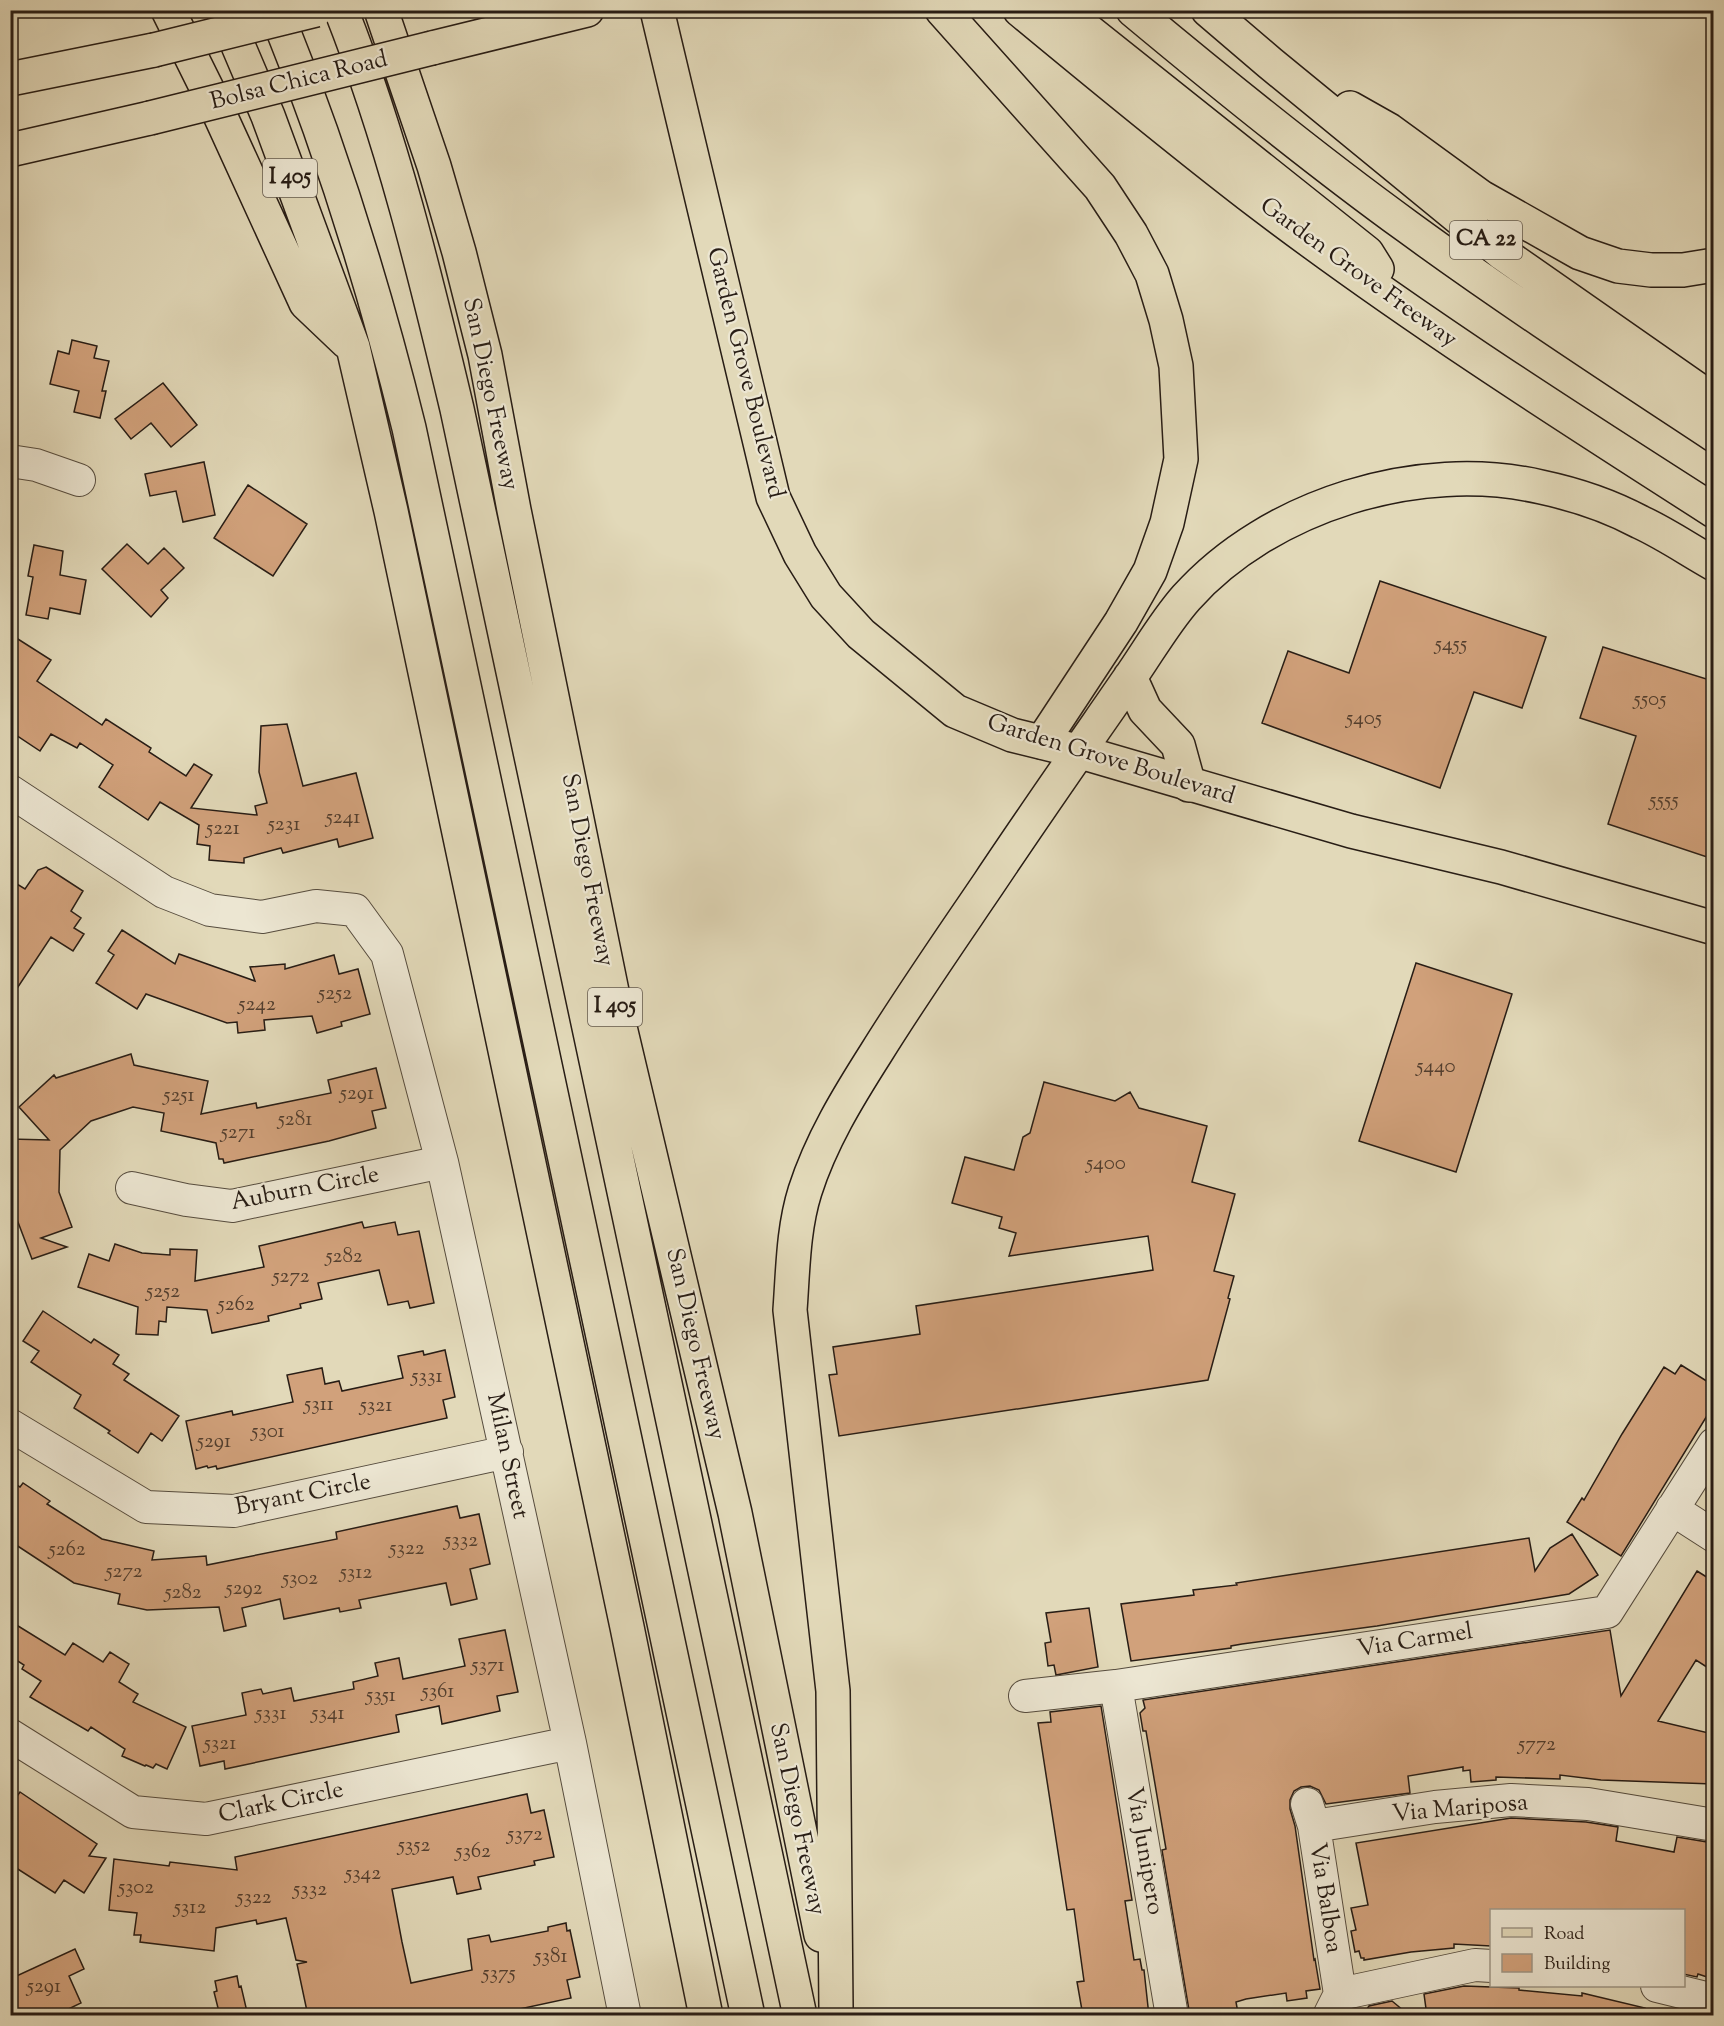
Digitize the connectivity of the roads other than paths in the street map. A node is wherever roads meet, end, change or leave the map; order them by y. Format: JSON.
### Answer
{"nodes":[{"id":1,"x":168,"y":10,"type":"edge"},
{"id":2,"x":223,"y":10,"type":"edge"},
{"id":3,"x":274,"y":10,"type":"edge"},
{"id":4,"x":316,"y":10,"type":"edge"},
{"id":5,"x":341,"y":10,"type":"edge"},
{"id":6,"x":381,"y":10,"type":"edge"},
{"id":7,"x":587,"y":10,"type":"edge"},
{"id":8,"x":657,"y":10,"type":"edge"},
{"id":9,"x":942,"y":10,"type":"edge"},
{"id":10,"x":1020,"y":10,"type":"edge"},
{"id":11,"x":1062,"y":10,"type":"edge"},
{"id":12,"x":1133,"y":10,"type":"edge"},
{"id":13,"x":1208,"y":10,"type":"edge"},
{"id":14,"x":1270,"y":63,"type":"junction"},
{"id":15,"x":10,"y":79,"type":"edge"},
{"id":16,"x":10,"y":150,"type":"edge"},
{"id":17,"x":1713,"y":265,"type":"edge"},
{"id":18,"x":1396,"y":302,"type":"junction"},
{"id":19,"x":353,"y":347,"type":"junction"},
{"id":20,"x":1713,"y":401,"type":"edge"},
{"id":21,"x":1713,"y":435,"type":"edge"},
{"id":22,"x":10,"y":461,"type":"edge"},
{"id":23,"x":79,"y":480,"type":"dead end"},
{"id":24,"x":1713,"y":511,"type":"edge"},
{"id":25,"x":1713,"y":564,"type":"edge"},
{"id":26,"x":1130,"y":677,"type":"junction"},
{"id":27,"x":1042,"y":742,"type":"junction"},
{"id":28,"x":1077,"y":751,"type":"junction"},
{"id":29,"x":1189,"y":785,"type":"junction"},
{"id":30,"x":12,"y":796,"type":"edge"},
{"id":31,"x":1713,"y":928,"type":"edge"},
{"id":32,"x":442,"y":1162,"type":"junction"},
{"id":33,"x":132,"y":1188,"type":"dead end"},
{"id":34,"x":10,"y":1425,"type":"edge"},
{"id":35,"x":1713,"y":1444,"type":"edge"},
{"id":36,"x":507,"y":1452,"type":"junction"},
{"id":37,"x":1672,"y":1509,"type":"junction"},
{"id":38,"x":1713,"y":1536,"type":"edge"},
{"id":39,"x":1116,"y":1686,"type":"junction"},
{"id":40,"x":1025,"y":1696,"type":"dead end"},
{"id":41,"x":10,"y":1735,"type":"edge"},
{"id":42,"x":570,"y":1743,"type":"junction"},
{"id":43,"x":1310,"y":1815,"type":"joint"},
{"id":44,"x":1713,"y":1826,"type":"edge"},
{"id":45,"x":1490,"y":1966,"type":"edge"},
{"id":46,"x":1661,"y":1987,"type":"edge"},
{"id":47,"x":1713,"y":2000,"type":"edge"},
{"id":48,"x":1334,"y":2005,"type":"edge"},
{"id":49,"x":837,"y":2012,"type":"edge"},
{"id":50,"x":625,"y":2016,"type":"edge"},
{"id":51,"x":706,"y":2016,"type":"edge"},
{"id":52,"x":748,"y":2016,"type":"edge"},
{"id":53,"x":800,"y":2016,"type":"edge"},
{"id":54,"x":1172,"y":2016,"type":"edge"}],
"edges":[{"from":1,"to":19,"type":"main road"},
{"from":2,"to":19,"type":"main road","number":"I 405"},
{"from":3,"to":52,"type":"main road"},
{"from":4,"to":15,"type":"main road","bridge":true},
{"from":5,"to":53,"type":"main road"},
{"from":6,"to":49,"type":"main road","name":"San Diego Freeway","number":"I 405"},
{"from":7,"to":16,"type":"main road","name":"Bolsa Chica Road","bridge":true},
{"from":8,"to":27,"type":"main road","name":"Garden Grove Boulevard"},
{"from":9,"to":27,"type":"main road"},
{"from":10,"to":18,"type":"main road","name":"Garden Grove Freeway"},
{"from":11,"to":18,"type":"main road"},
{"from":12,"to":21,"type":"main road"},
{"from":13,"to":14,"type":"main road","number":"CA 22"},
{"from":14,"to":17,"type":"main road"},
{"from":14,"to":20,"type":"main road","number":"CA 22"},
{"from":18,"to":24,"type":"main road","name":"Garden Grove Freeway"},
{"from":19,"to":51,"type":"main road","number":"I 405"},
{"from":22,"to":23,"type":"street"},
{"from":25,"to":26,"type":"main road"},
{"from":26,"to":28,"type":"main road"},
{"from":26,"to":29,"type":"main road"},
{"from":27,"to":28,"type":"main road","name":"Garden Grove Boulevard"},
{"from":28,"to":29,"type":"main road","name":"Garden Grove Boulevard"},
{"from":28,"to":49,"type":"main road"},
{"from":29,"to":31,"type":"main road","name":"Garden Grove Boulevard"},
{"from":30,"to":32,"type":"street","name":"Milan Street"},
{"from":32,"to":33,"type":"street","name":"Auburn Circle"},
{"from":32,"to":36,"type":"street","name":"Milan Street"},
{"from":34,"to":36,"type":"street","name":"Bryant Circle"},
{"from":35,"to":37,"type":"street","name":"Via Carmel"},
{"from":36,"to":42,"type":"street","name":"Milan Street"},
{"from":37,"to":38,"type":"street"},
{"from":37,"to":39,"type":"street","name":"Via Carmel"},
{"from":39,"to":40,"type":"street","name":"Via Carmel"},
{"from":39,"to":54,"type":"street","name":"Via Junipero"},
{"from":41,"to":42,"type":"street","name":"Clark Circle"},
{"from":42,"to":50,"type":"street","name":"Milan Street"},
{"from":43,"to":44,"type":"street","name":"Via Mariposa"},
{"from":43,"to":48,"type":"street","name":"Via Balboa"},
{"from":45,"to":48,"type":"street","name":"Via Balboa"},
{"from":46,"to":47,"type":"street"}]}
